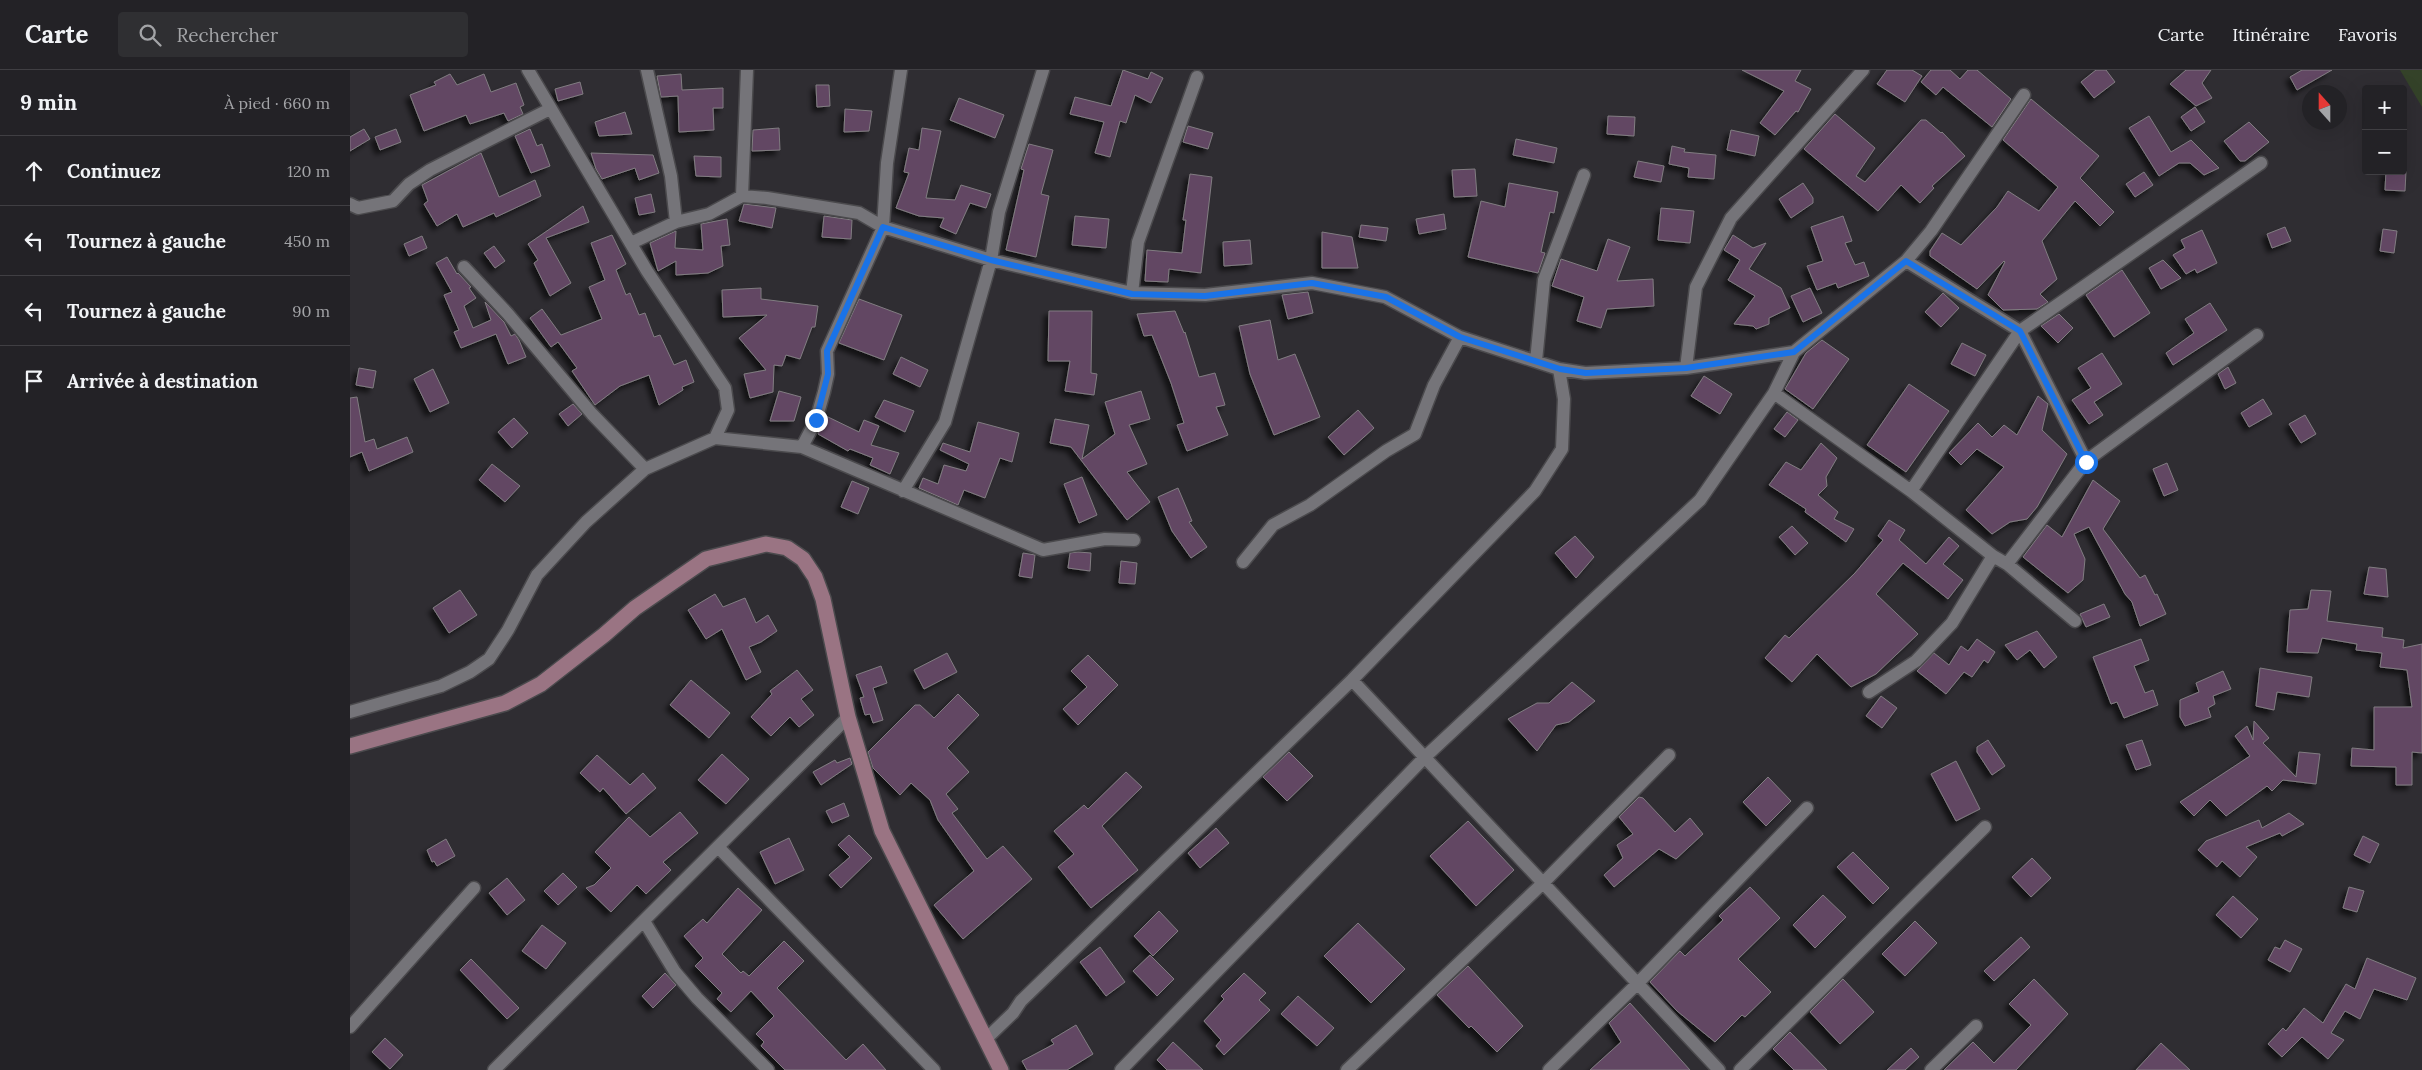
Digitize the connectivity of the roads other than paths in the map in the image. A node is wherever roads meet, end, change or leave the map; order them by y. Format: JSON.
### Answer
{"nodes":[{"id":1,"x":528,"y":70,"type":"edge"},
{"id":2,"x":648,"y":70,"type":"edge"},
{"id":3,"x":747,"y":70,"type":"edge"},
{"id":4,"x":901,"y":70,"type":"edge"},
{"id":5,"x":1043,"y":70,"type":"edge"},
{"id":6,"x":1862,"y":70,"type":"edge"},
{"id":7,"x":1197,"y":77,"type":"dead end"},
{"id":8,"x":2024,"y":95,"type":"dead end"},
{"id":9,"x":550,"y":109,"type":"junction"},
{"id":10,"x":2261,"y":164,"type":"dead end"},
{"id":11,"x":1584,"y":175,"type":"dead end"},
{"id":12,"x":742,"y":196,"type":"junction"},
{"id":13,"x":350,"y":204,"type":"edge"},
{"id":14,"x":676,"y":222,"type":"junction"},
{"id":15,"x":883,"y":227,"type":"junction"},
{"id":16,"x":631,"y":243,"type":"junction"},
{"id":17,"x":991,"y":260,"type":"junction"},
{"id":18,"x":1906,"y":261,"type":"junction"},
{"id":19,"x":464,"y":267,"type":"dead end"},
{"id":20,"x":1132,"y":294,"type":"junction"},
{"id":21,"x":2020,"y":331,"type":"junction"},
{"id":22,"x":2257,"y":335,"type":"dead end"},
{"id":23,"x":1460,"y":337,"type":"junction"},
{"id":24,"x":1794,"y":352,"type":"junction"},
{"id":25,"x":1536,"y":361,"type":"junction"},
{"id":26,"x":1686,"y":368,"type":"junction"},
{"id":27,"x":1560,"y":369,"type":"junction"},
{"id":28,"x":1774,"y":393,"type":"junction"},
{"id":29,"x":715,"y":438,"type":"junction"},
{"id":30,"x":802,"y":447,"type":"junction"},
{"id":31,"x":2086,"y":462,"type":"junction"},
{"id":32,"x":645,"y":470,"type":"junction"},
{"id":33,"x":903,"y":491,"type":"junction"},
{"id":34,"x":1910,"y":491,"type":"junction"},
{"id":35,"x":1134,"y":540,"type":"dead end"},
{"id":36,"x":1993,"y":556,"type":"junction"},
{"id":37,"x":1243,"y":562,"type":"dead end"},
{"id":38,"x":2007,"y":564,"type":"junction"},
{"id":39,"x":2075,"y":621,"type":"dead end"},
{"id":40,"x":1352,"y":680,"type":"junction"},
{"id":41,"x":1869,"y":692,"type":"dead end"},
{"id":42,"x":350,"y":712,"type":"edge"},
{"id":43,"x":848,"y":717,"type":"junction"},
{"id":44,"x":350,"y":746,"type":"edge"},
{"id":45,"x":1669,"y":755,"type":"dead end"},
{"id":46,"x":1425,"y":757,"type":"junction"},
{"id":47,"x":1808,"y":808,"type":"dead end"},
{"id":48,"x":1985,"y":827,"type":"dead end"},
{"id":49,"x":718,"y":848,"type":"junction"},
{"id":50,"x":1543,"y":883,"type":"junction"},
{"id":51,"x":474,"y":888,"type":"dead end"},
{"id":52,"x":644,"y":921,"type":"junction"},
{"id":53,"x":1637,"y":984,"type":"junction"},
{"id":54,"x":1976,"y":1026,"type":"dead end"},
{"id":55,"x":350,"y":1027,"type":"edge"},
{"id":56,"x":986,"y":1038,"type":"junction"},
{"id":57,"x":494,"y":1070,"type":"edge"},
{"id":58,"x":768,"y":1070,"type":"edge"},
{"id":59,"x":934,"y":1070,"type":"edge"},
{"id":60,"x":1001,"y":1070,"type":"edge"},
{"id":61,"x":1121,"y":1070,"type":"edge"},
{"id":62,"x":1347,"y":1070,"type":"edge"},
{"id":63,"x":1549,"y":1070,"type":"edge"},
{"id":64,"x":1719,"y":1070,"type":"edge"},
{"id":65,"x":1740,"y":1070,"type":"edge"},
{"id":66,"x":1931,"y":1070,"type":"edge"}],
"edges":[{"from":1,"to":9,"type":"street"},
{"from":2,"to":14,"type":"street"},
{"from":3,"to":12,"type":"street"},
{"from":4,"to":15,"type":"street"},
{"from":5,"to":17,"type":"street"},
{"from":6,"to":26,"type":"street"},
{"from":7,"to":20,"type":"street"},
{"from":8,"to":18,"type":"street"},
{"from":9,"to":13,"type":"street"},
{"from":9,"to":16,"type":"street"},
{"from":10,"to":21,"type":"street"},
{"from":11,"to":25,"type":"street"},
{"from":12,"to":14,"type":"street"},
{"from":12,"to":15,"type":"street"},
{"from":14,"to":16,"type":"street"},
{"from":15,"to":17,"type":"street"},
{"from":15,"to":30,"type":"street"},
{"from":16,"to":29,"type":"street"},
{"from":17,"to":20,"type":"street"},
{"from":17,"to":33,"type":"street"},
{"from":18,"to":21,"type":"street"},
{"from":18,"to":24,"type":"street"},
{"from":19,"to":32,"type":"street"},
{"from":20,"to":23,"type":"street"},
{"from":21,"to":31,"type":"street"},
{"from":21,"to":34,"type":"street"},
{"from":22,"to":31,"type":"street"},
{"from":23,"to":25,"type":"street"},
{"from":23,"to":37,"type":"street"},
{"from":24,"to":26,"type":"street"},
{"from":24,"to":28,"type":"street"},
{"from":25,"to":27,"type":"street"},
{"from":26,"to":27,"type":"street"},
{"from":27,"to":40,"type":"street"},
{"from":28,"to":34,"type":"street"},
{"from":28,"to":46,"type":"street"},
{"from":29,"to":30,"type":"street"},
{"from":29,"to":32,"type":"street"},
{"from":30,"to":33,"type":"street"},
{"from":31,"to":38,"type":"street"},
{"from":32,"to":42,"type":"street"},
{"from":33,"to":35,"type":"street"},
{"from":34,"to":36,"type":"street"},
{"from":36,"to":38,"type":"street"},
{"from":36,"to":41,"type":"street"},
{"from":38,"to":39,"type":"street"},
{"from":40,"to":46,"type":"street"},
{"from":40,"to":56,"type":"street"},
{"from":43,"to":44,"type":"main road"},
{"from":43,"to":49,"type":"street"},
{"from":43,"to":56,"type":"main road"},
{"from":45,"to":50,"type":"street"},
{"from":46,"to":50,"type":"street"},
{"from":46,"to":61,"type":"street"},
{"from":47,"to":53,"type":"street"},
{"from":48,"to":65,"type":"street"},
{"from":49,"to":52,"type":"street"},
{"from":49,"to":59,"type":"street"},
{"from":50,"to":53,"type":"street"},
{"from":50,"to":62,"type":"street"},
{"from":51,"to":55,"type":"street"},
{"from":52,"to":57,"type":"street"},
{"from":52,"to":58,"type":"street"},
{"from":53,"to":63,"type":"street"},
{"from":53,"to":64,"type":"street"},
{"from":54,"to":66,"type":"street"},
{"from":56,"to":60,"type":"main road"}]}
